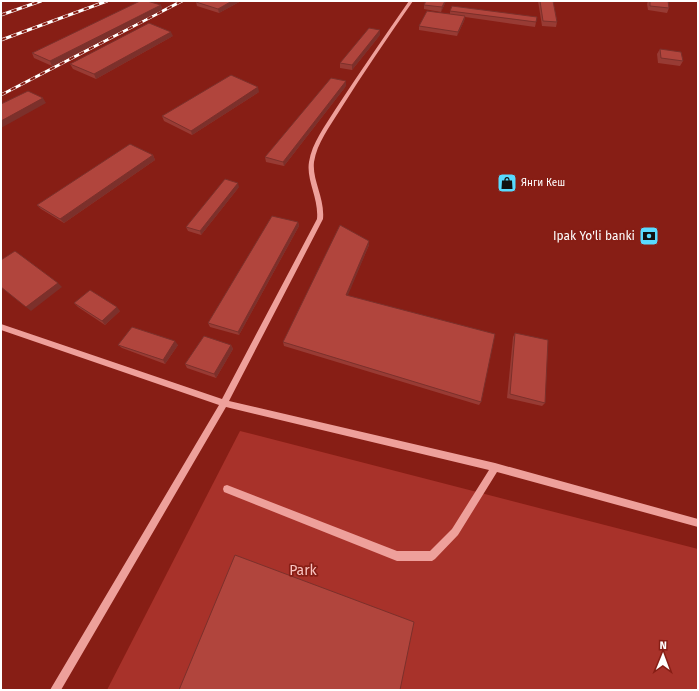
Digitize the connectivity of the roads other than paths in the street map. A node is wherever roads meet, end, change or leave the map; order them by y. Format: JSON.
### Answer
{"nodes":[{"id":1,"x":411,"y":1,"type":"edge"},
{"id":2,"x":1,"y":327,"type":"edge"},
{"id":3,"x":224,"y":403,"type":"junction"},
{"id":4,"x":495,"y":467,"type":"junction"},
{"id":5,"x":227,"y":489,"type":"dead end"},
{"id":6,"x":698,"y":523,"type":"edge"},
{"id":7,"x":55,"y":690,"type":"edge"}],
"edges":[{"from":1,"to":3,"type":"street"},
{"from":2,"to":3,"type":"street"},
{"from":3,"to":4,"type":"street"},
{"from":3,"to":7,"type":"street"},
{"from":4,"to":5,"type":"street"},
{"from":4,"to":6,"type":"street"}]}
